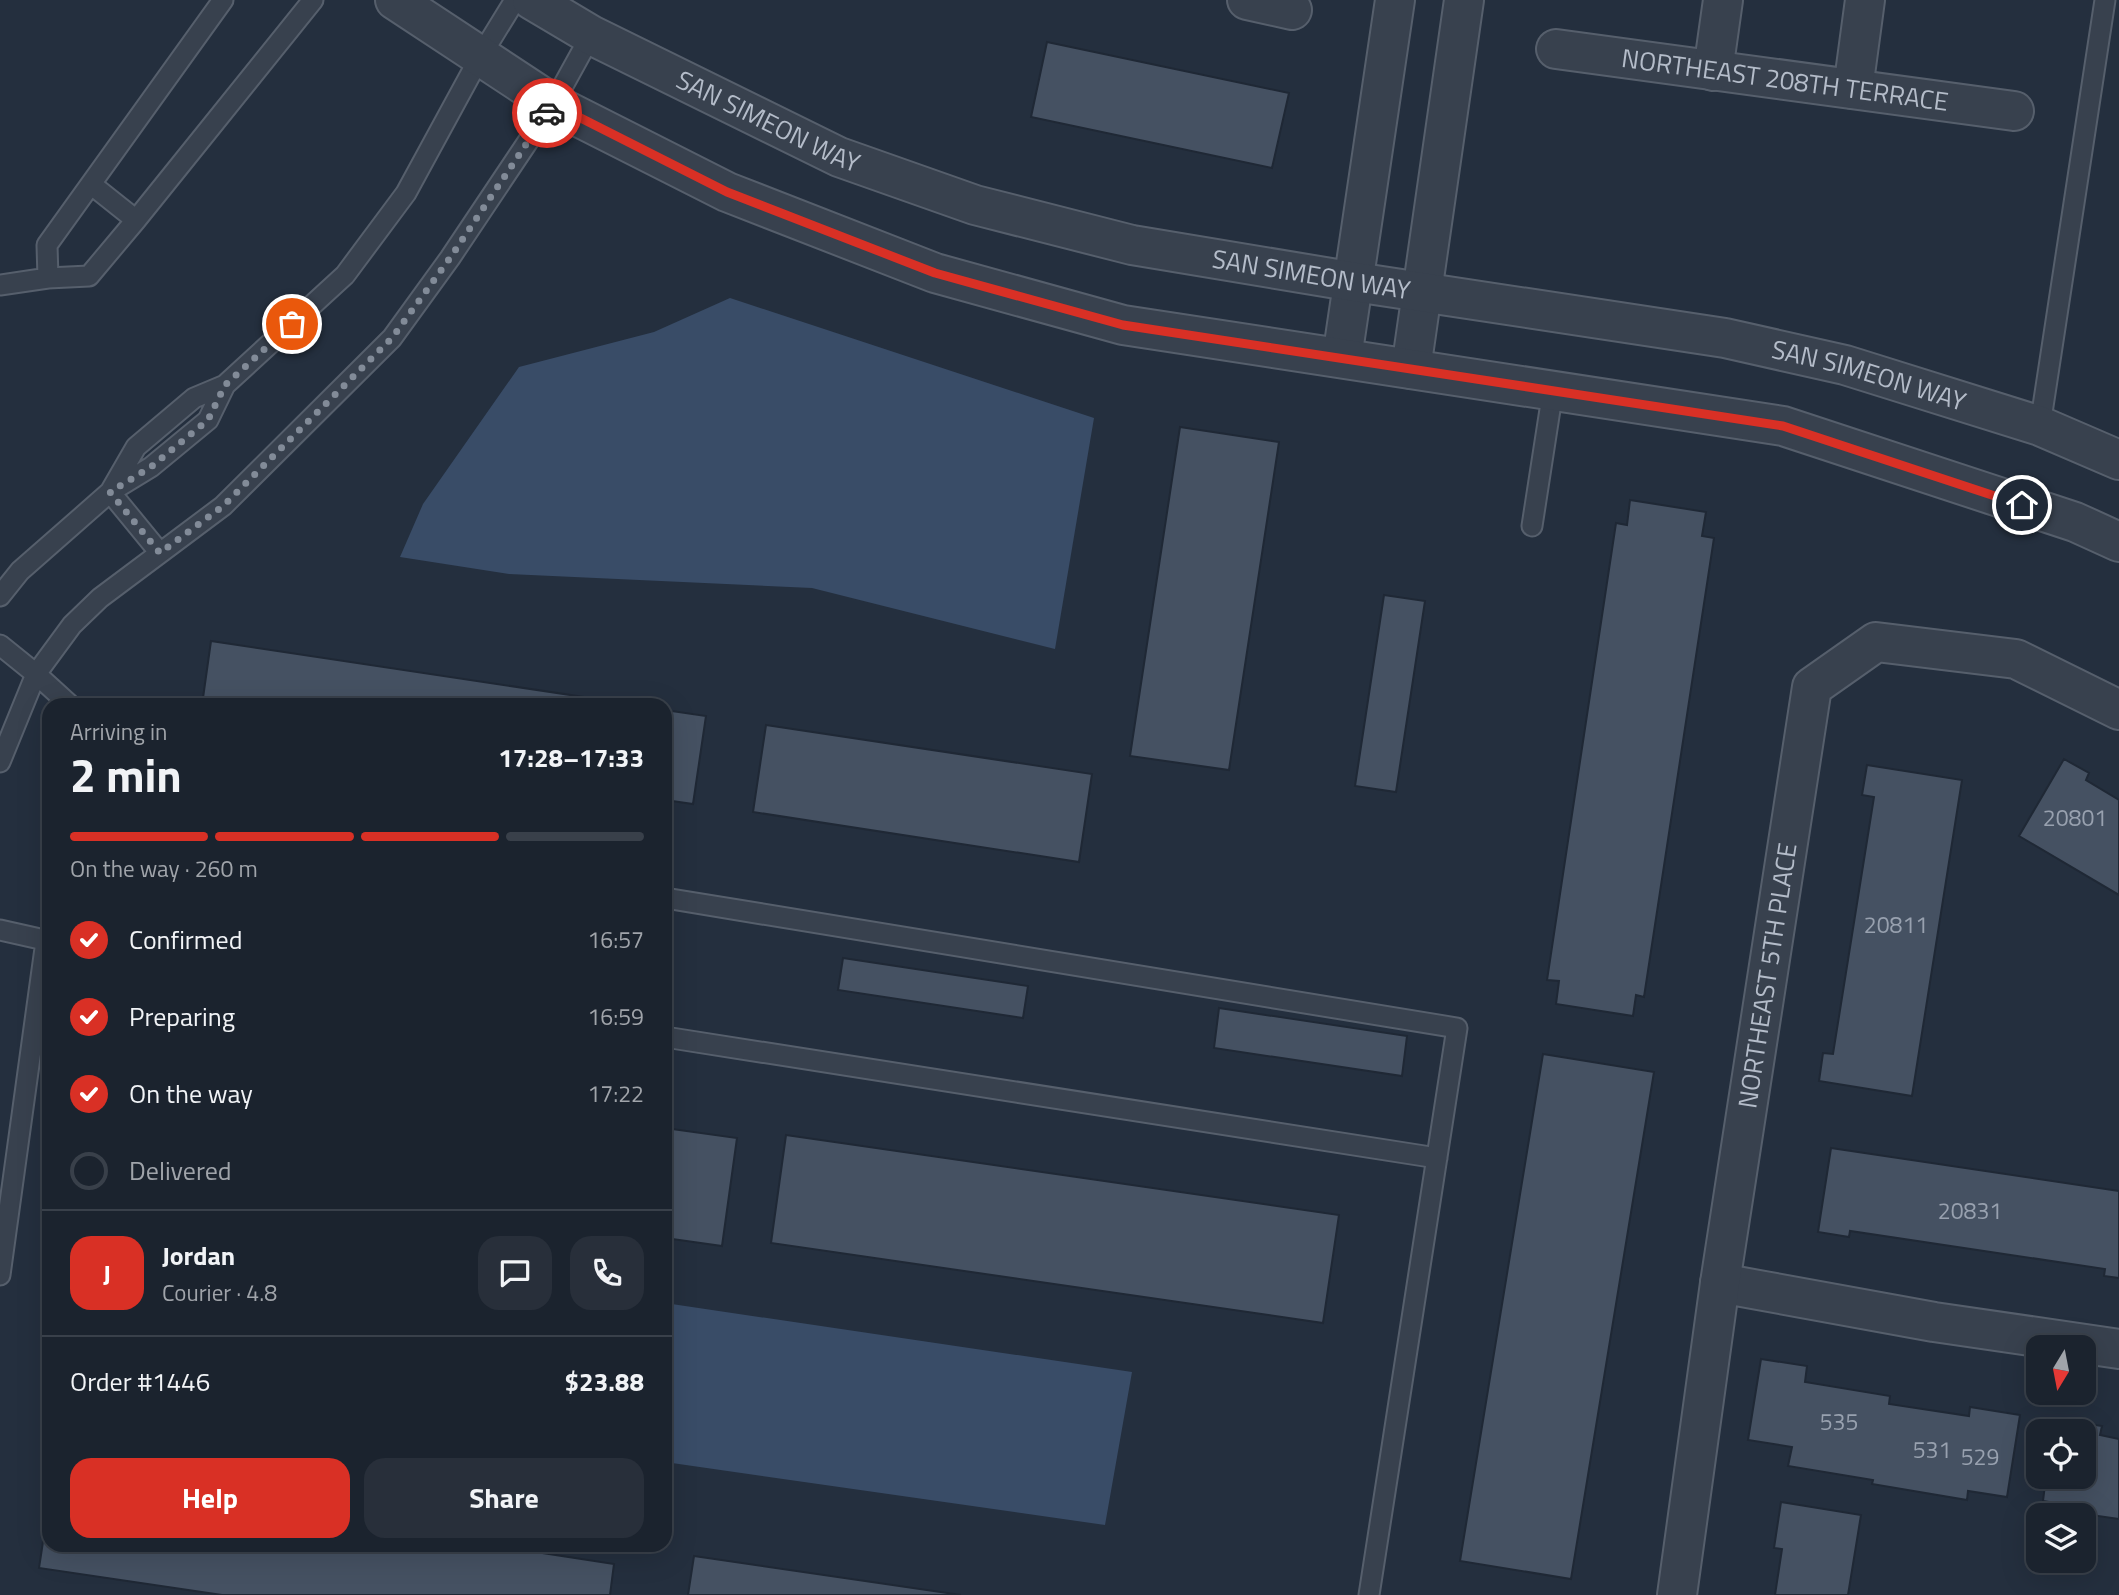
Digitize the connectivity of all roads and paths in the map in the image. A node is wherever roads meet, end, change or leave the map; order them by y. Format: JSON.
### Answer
{"nodes":[{"id":1,"x":223,"y":0,"type":"edge"},
{"id":2,"x":313,"y":0,"type":"edge"},
{"id":3,"x":396,"y":0,"type":"edge"},
{"id":4,"x":515,"y":0,"type":"edge"},
{"id":5,"x":532,"y":0,"type":"edge"},
{"id":6,"x":1247,"y":0,"type":"edge"},
{"id":7,"x":1395,"y":0,"type":"edge"},
{"id":8,"x":1464,"y":0,"type":"edge"},
{"id":9,"x":1723,"y":0,"type":"edge"},
{"id":10,"x":1865,"y":0,"type":"edge"},
{"id":11,"x":2105,"y":0,"type":"edge"},
{"id":12,"x":1292,"y":10,"type":"dead end"},
{"id":13,"x":592,"y":35,"type":"junction"},
{"id":14,"x":1556,"y":49,"type":"dead end"},
{"id":15,"x":481,"y":57,"type":"junction"},
{"id":16,"x":1713,"y":71,"type":"junction"},
{"id":17,"x":1853,"y":89,"type":"junction"},
{"id":18,"x":553,"y":104,"type":"junction"},
{"id":19,"x":2014,"y":111,"type":"dead end"},
{"id":20,"x":92,"y":185,"type":"junction"},
{"id":21,"x":136,"y":220,"type":"junction"},
{"id":22,"x":48,"y":278,"type":"junction"},
{"id":23,"x":1354,"y":282,"type":"junction"},
{"id":24,"x":0,"y":285,"type":"edge"},
{"id":25,"x":1422,"y":292,"type":"junction"},
{"id":26,"x":1342,"y":358,"type":"junction"},
{"id":27,"x":1411,"y":369,"type":"junction"},
{"id":28,"x":1553,"y":390,"type":"junction"},
{"id":29,"x":2040,"y":426,"type":"junction"},
{"id":30,"x":2118,"y":455,"type":"edge"},
{"id":31,"x":110,"y":492,"type":"junction"},
{"id":32,"x":1532,"y":526,"type":"dead end"},
{"id":33,"x":2119,"y":542,"type":"edge"},
{"id":34,"x":160,"y":553,"type":"junction"},
{"id":35,"x":0,"y":596,"type":"edge"},
{"id":36,"x":0,"y":645,"type":"edge"},
{"id":37,"x":36,"y":674,"type":"junction"},
{"id":38,"x":62,"y":698,"type":"edge"},
{"id":39,"x":2119,"y":710,"type":"edge"},
{"id":40,"x":0,"y":762,"type":"edge"},
{"id":41,"x":672,"y":899,"type":"edge"},
{"id":42,"x":0,"y":930,"type":"edge"},
{"id":43,"x":42,"y":940,"type":"edge"},
{"id":44,"x":42,"y":983,"type":"edge"},
{"id":45,"x":672,"y":1038,"type":"edge"},
{"id":46,"x":1437,"y":1158,"type":"junction"},
{"id":47,"x":0,"y":1275,"type":"edge"},
{"id":48,"x":1720,"y":1283,"type":"junction"},
{"id":49,"x":2119,"y":1349,"type":"edge"},
{"id":50,"x":1369,"y":1595,"type":"edge"},
{"id":51,"x":1676,"y":1595,"type":"edge"}],
"edges":[{"from":1,"to":20,"type":"lane"},
{"from":2,"to":21,"type":"lane"},
{"from":3,"to":15,"type":"street"},
{"from":4,"to":15,"type":"lane"},
{"from":5,"to":13,"type":"street","name":"SAN SIMEON WAY"},
{"from":6,"to":12,"type":"street"},
{"from":7,"to":23,"type":"street"},
{"from":8,"to":25,"type":"street"},
{"from":9,"to":16,"type":"street"},
{"from":10,"to":17,"type":"street"},
{"from":11,"to":29,"type":"lane"},
{"from":13,"to":18,"type":"lane"},
{"from":13,"to":23,"type":"street","name":"SAN SIMEON WAY"},
{"from":14,"to":16,"type":"street","name":"NORTHEAST 208TH TERRACE"},
{"from":15,"to":18,"type":"street"},
{"from":15,"to":31,"type":"lane"},
{"from":16,"to":17,"type":"street","name":"NORTHEAST 208TH TERRACE"},
{"from":17,"to":19,"type":"street","name":"NORTHEAST 208TH TERRACE"},
{"from":18,"to":26,"type":"street"},
{"from":18,"to":34,"type":"lane"},
{"from":20,"to":21,"type":"lane"},
{"from":20,"to":22,"type":"lane"},
{"from":21,"to":22,"type":"lane"},
{"from":22,"to":24,"type":"lane"},
{"from":23,"to":25,"type":"street","name":"SAN SIMEON WAY"},
{"from":23,"to":26,"type":"street"},
{"from":25,"to":27,"type":"street"},
{"from":25,"to":29,"type":"street","name":"SAN SIMEON WAY"},
{"from":26,"to":27,"type":"street"},
{"from":27,"to":28,"type":"street"},
{"from":28,"to":32,"type":"lane"},
{"from":28,"to":33,"type":"street"},
{"from":29,"to":30,"type":"street","name":"SAN SIMEON WAY"},
{"from":31,"to":34,"type":"lane"},
{"from":31,"to":35,"type":"lane"},
{"from":34,"to":37,"type":"lane"},
{"from":36,"to":37,"type":"lane"},
{"from":37,"to":38,"type":"lane"},
{"from":37,"to":40,"type":"lane"},
{"from":39,"to":48,"type":"street","name":"NORTHEAST 5TH PLACE"},
{"from":41,"to":46,"type":"lane"},
{"from":42,"to":43,"type":"lane"},
{"from":44,"to":47,"type":"lane"},
{"from":45,"to":46,"type":"lane"},
{"from":46,"to":50,"type":"lane"},
{"from":48,"to":49,"type":"street"},
{"from":48,"to":51,"type":"street","name":"NORTHEAST 5TH PLACE"}]}
